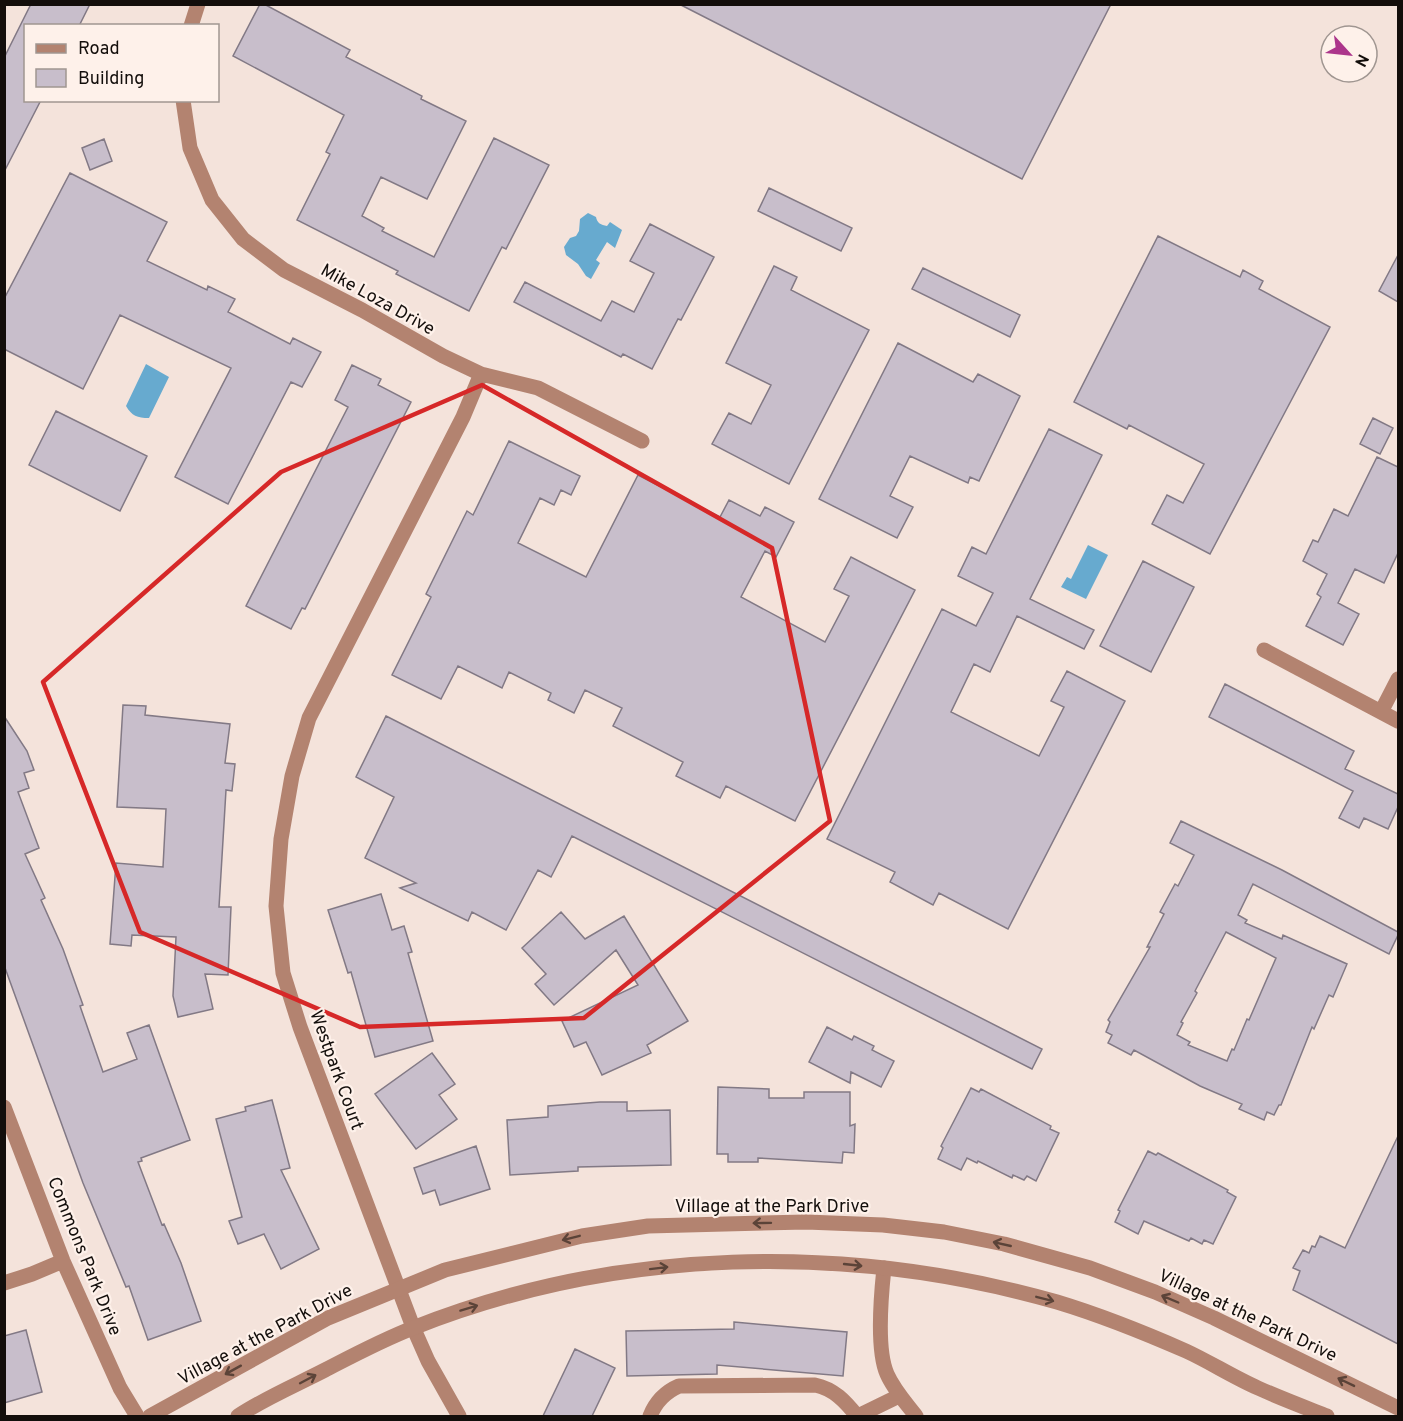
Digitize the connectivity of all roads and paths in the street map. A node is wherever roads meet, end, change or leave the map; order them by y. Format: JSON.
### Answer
{"nodes":[{"id":1,"x":198,"y":4,"type":"edge"},
{"id":2,"x":192,"y":24,"type":"edge"},
{"id":3,"x":183,"y":102,"type":"edge"},
{"id":4,"x":481,"y":374,"type":"junction"},
{"id":5,"x":642,"y":441,"type":"dead end"},
{"id":6,"x":1264,"y":650,"type":"dead end"},
{"id":7,"x":1398,"y":679,"type":"edge"},
{"id":8,"x":1381,"y":712,"type":"junction"},
{"id":9,"x":1398,"y":721,"type":"edge"},
{"id":10,"x":4,"y":1107,"type":"edge"},
{"id":11,"x":63,"y":1261,"type":"junction"},
{"id":12,"x":884,"y":1268,"type":"junction"},
{"id":13,"x":4,"y":1283,"type":"edge"},
{"id":14,"x":399,"y":1288,"type":"junction"},
{"id":15,"x":413,"y":1328,"type":"junction"},
{"id":16,"x":900,"y":1395,"type":"junction"},
{"id":17,"x":1398,"y":1408,"type":"edge"},
{"id":18,"x":137,"y":1416,"type":"edge"},
{"id":19,"x":150,"y":1416,"type":"edge"},
{"id":20,"x":238,"y":1416,"type":"edge"},
{"id":21,"x":459,"y":1416,"type":"edge"},
{"id":22,"x":650,"y":1416,"type":"edge"},
{"id":23,"x":857,"y":1416,"type":"edge"},
{"id":24,"x":916,"y":1416,"type":"edge"},
{"id":25,"x":1327,"y":1416,"type":"edge"}],
"edges":[{"from":1,"to":2,"type":"street"},
{"from":3,"to":4,"type":"street","name":"Mike Loza Drive"},
{"from":4,"to":5,"type":"street","name":"Mike Loza Drive"},
{"from":4,"to":14,"type":"street","name":"Westpark Court"},
{"from":6,"to":8,"type":"street"},
{"from":7,"to":8,"type":"street"},
{"from":8,"to":9,"type":"street"},
{"from":10,"to":11,"type":"street","name":"Commons Park Drive"},
{"from":11,"to":13,"type":"street"},
{"from":11,"to":18,"type":"street","name":"Commons Park Drive"},
{"from":15,"to":12,"type":"street","one_way":true},
{"from":12,"to":16,"type":"street"},
{"from":12,"to":25,"type":"street","one_way":true},
{"from":14,"to":15,"type":"street","name":"Westpark Court"},
{"from":17,"to":14,"type":"street","name":"Village at the Park Drive","one_way":true},
{"from":14,"to":19,"type":"street","name":"Village at the Park Drive","one_way":true},
{"from":20,"to":15,"type":"street","one_way":true},
{"from":15,"to":21,"type":"street","name":"Westpark Court"},
{"from":16,"to":23,"type":"street"},
{"from":16,"to":24,"type":"street"},
{"from":22,"to":23,"type":"street"}]}
